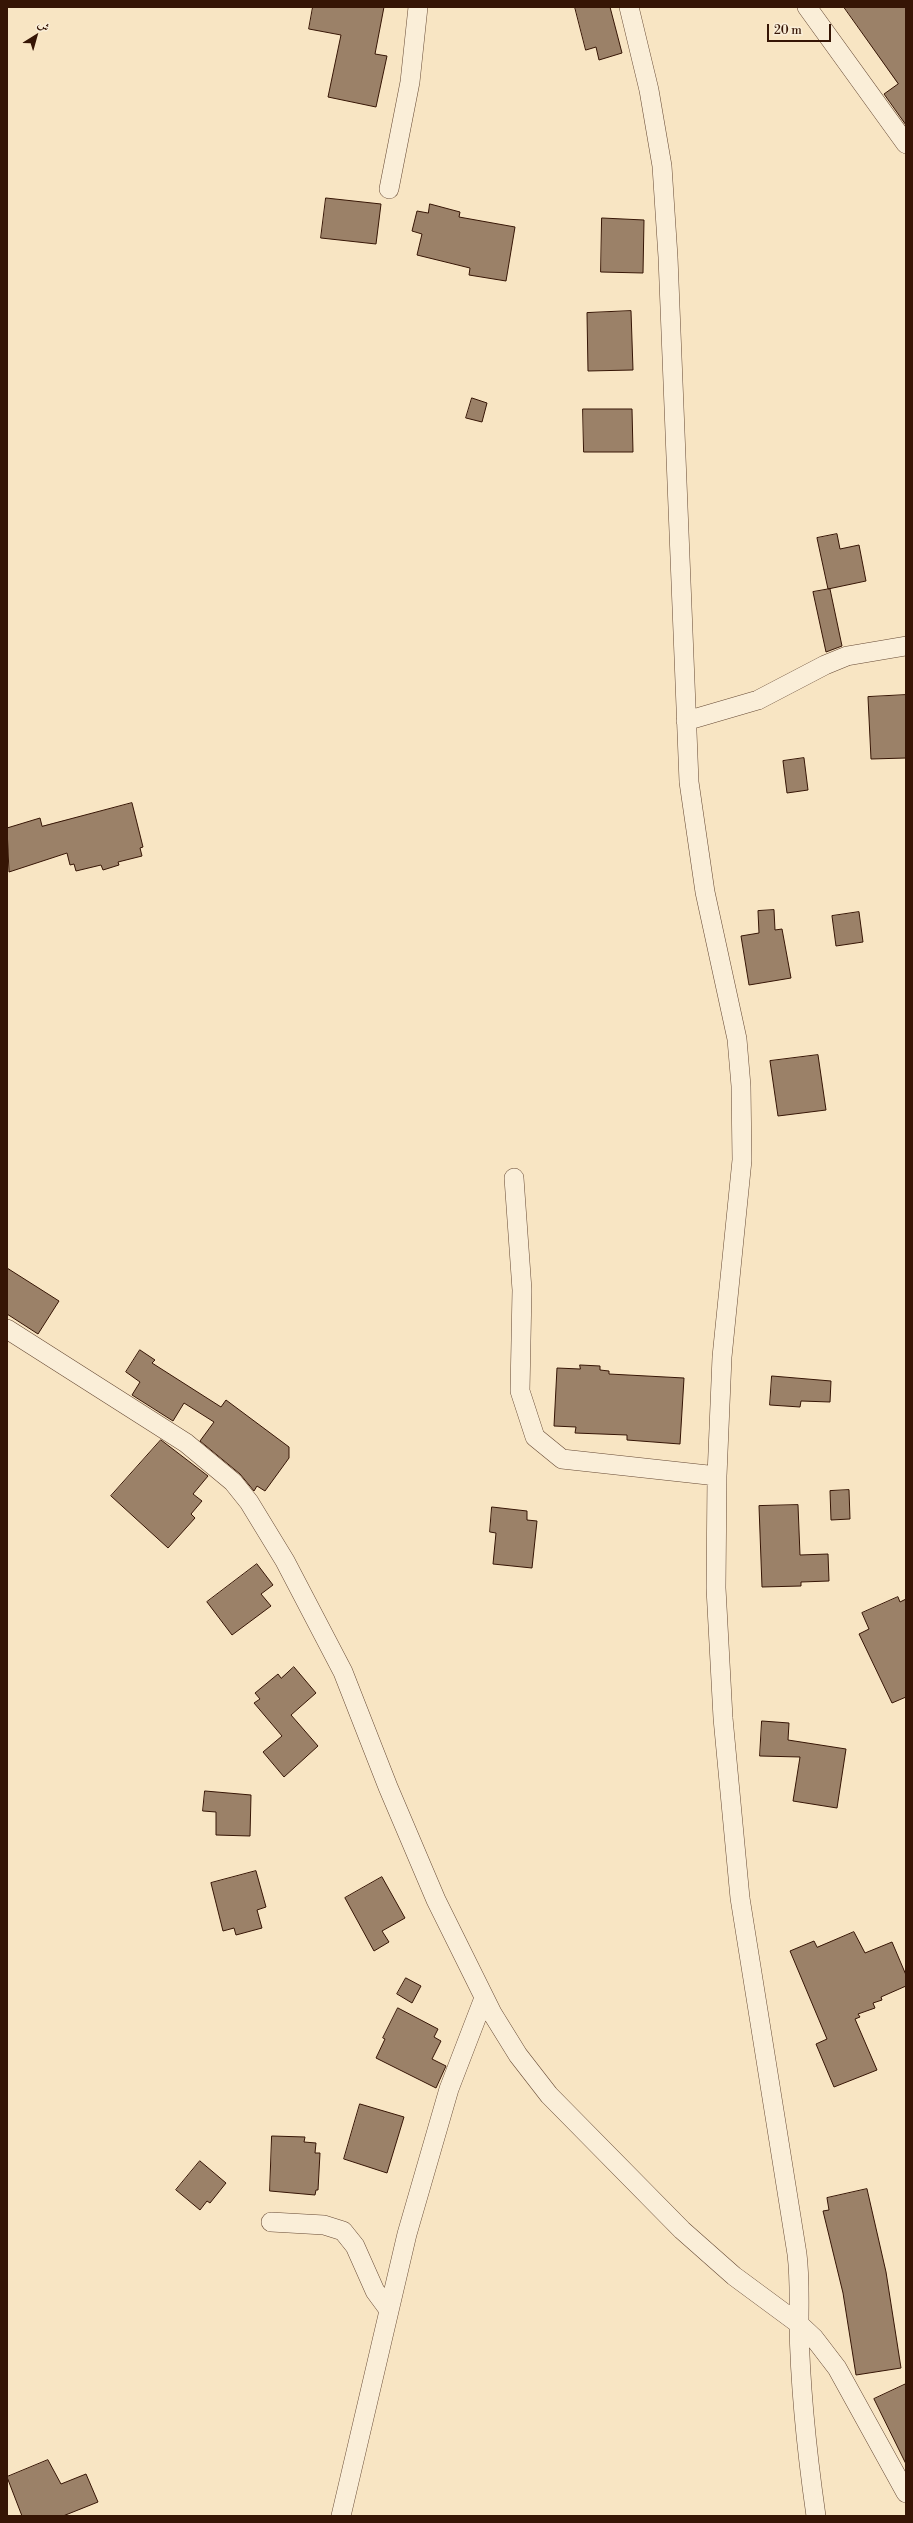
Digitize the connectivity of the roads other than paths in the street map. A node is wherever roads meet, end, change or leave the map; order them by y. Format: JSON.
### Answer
{"nodes":[{"id":1,"x":418,"y":7,"type":"edge"},
{"id":2,"x":629,"y":7,"type":"edge"},
{"id":3,"x":807,"y":7,"type":"edge"},
{"id":4,"x":906,"y":144,"type":"edge"},
{"id":5,"x":389,"y":189,"type":"dead end"},
{"id":6,"x":906,"y":646,"type":"edge"},
{"id":7,"x":686,"y":721,"type":"junction"},
{"id":8,"x":514,"y":1178,"type":"dead end"},
{"id":9,"x":7,"y":1329,"type":"edge"},
{"id":10,"x":717,"y":1476,"type":"junction"},
{"id":11,"x":484,"y":1998,"type":"junction"},
{"id":12,"x":271,"y":2222,"type":"dead end"},
{"id":13,"x":389,"y":2310,"type":"junction"},
{"id":14,"x":799,"y":2324,"type":"junction"},
{"id":15,"x":906,"y":2493,"type":"edge"},
{"id":16,"x":341,"y":2516,"type":"edge"},
{"id":17,"x":816,"y":2516,"type":"edge"}],
"edges":[{"from":1,"to":5,"type":"street"},
{"from":2,"to":7,"type":"street"},
{"from":3,"to":4,"type":"street"},
{"from":6,"to":7,"type":"street"},
{"from":7,"to":10,"type":"street"},
{"from":8,"to":10,"type":"street"},
{"from":9,"to":11,"type":"street"},
{"from":10,"to":14,"type":"street"},
{"from":11,"to":13,"type":"street"},
{"from":11,"to":14,"type":"street"},
{"from":12,"to":13,"type":"street"},
{"from":13,"to":16,"type":"street"},
{"from":14,"to":15,"type":"street"},
{"from":14,"to":17,"type":"street"}]}
